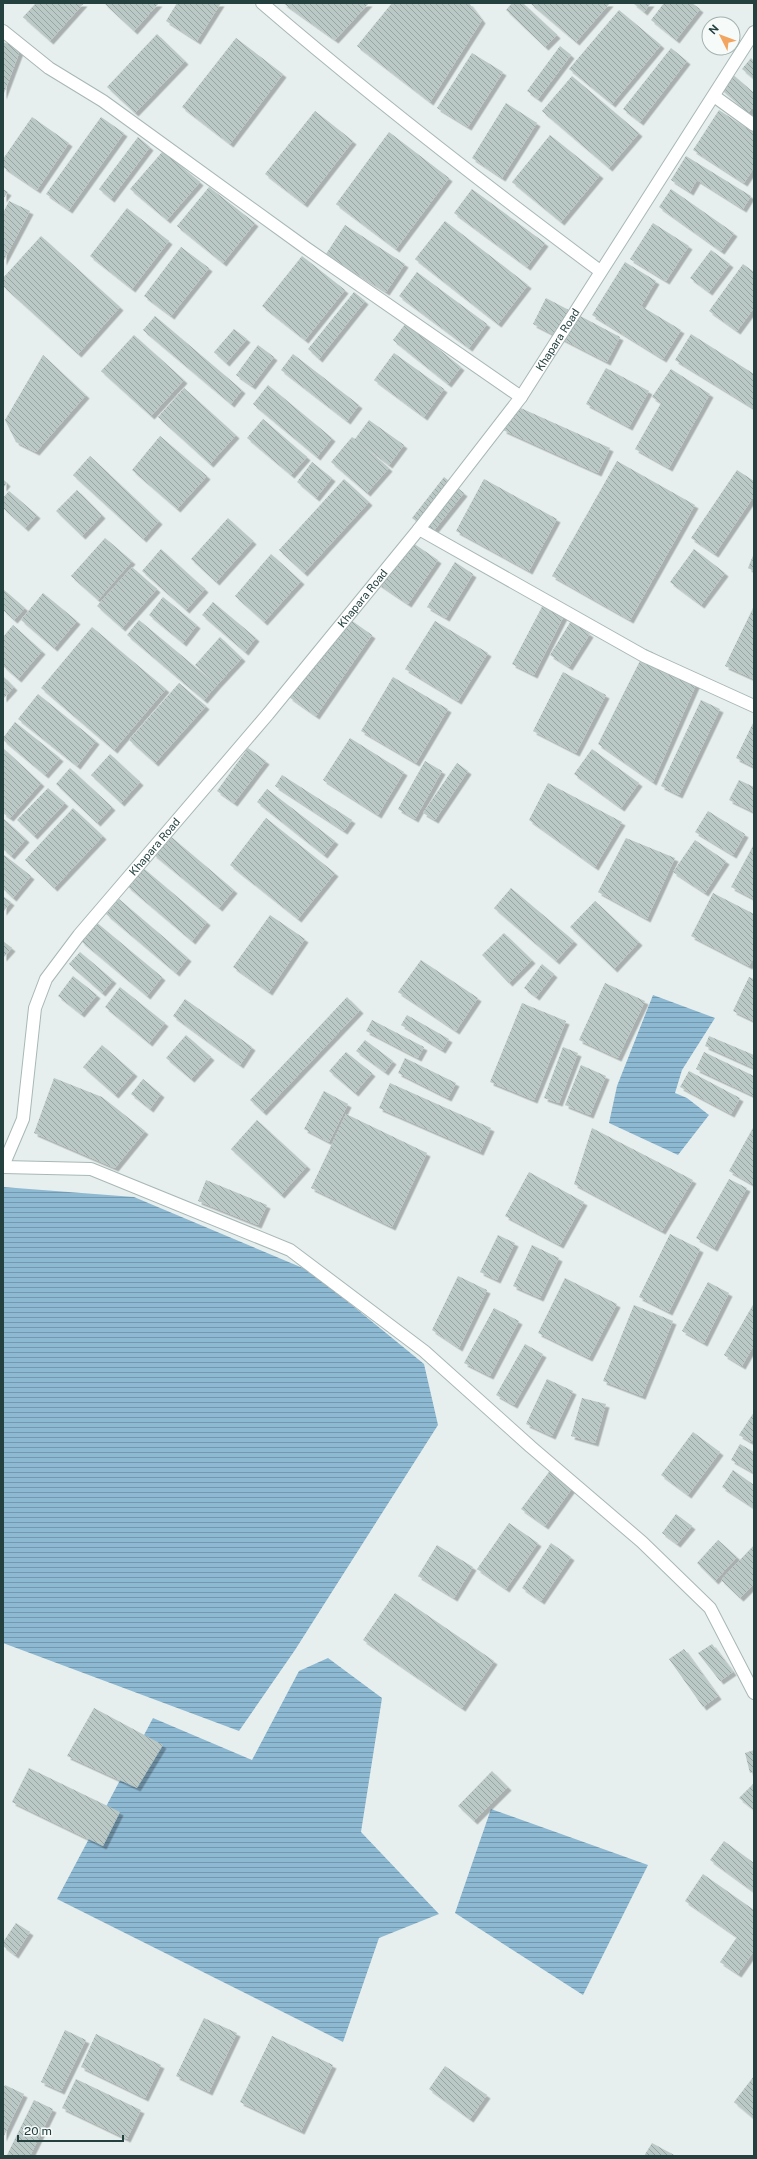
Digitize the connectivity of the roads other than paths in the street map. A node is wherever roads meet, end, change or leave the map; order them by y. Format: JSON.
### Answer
{"nodes":[{"id":1,"x":262,"y":3,"type":"edge"},
{"id":2,"x":3,"y":31,"type":"edge"},
{"id":3,"x":754,"y":32,"type":"edge"},
{"id":4,"x":714,"y":96,"type":"junction"},
{"id":5,"x":754,"y":125,"type":"edge"},
{"id":6,"x":600,"y":271,"type":"junction"},
{"id":7,"x":521,"y":397,"type":"junction"},
{"id":8,"x":419,"y":529,"type":"junction"},
{"id":9,"x":754,"y":706,"type":"edge"},
{"id":10,"x":3,"y":1167,"type":"edge"},
{"id":11,"x":754,"y":1693,"type":"edge"}],
"edges":[{"from":1,"to":6,"type":"street"},
{"from":2,"to":7,"type":"street"},
{"from":3,"to":4,"type":"street","name":"Khapara Road"},
{"from":4,"to":5,"type":"street"},
{"from":4,"to":6,"type":"street","name":"Khapara Road"},
{"from":6,"to":7,"type":"street","name":"Khapara Road"},
{"from":7,"to":8,"type":"street","name":"Khapara Road"},
{"from":8,"to":9,"type":"street"},
{"from":8,"to":10,"type":"street","name":"Khapara Road"},
{"from":10,"to":11,"type":"street"}]}
